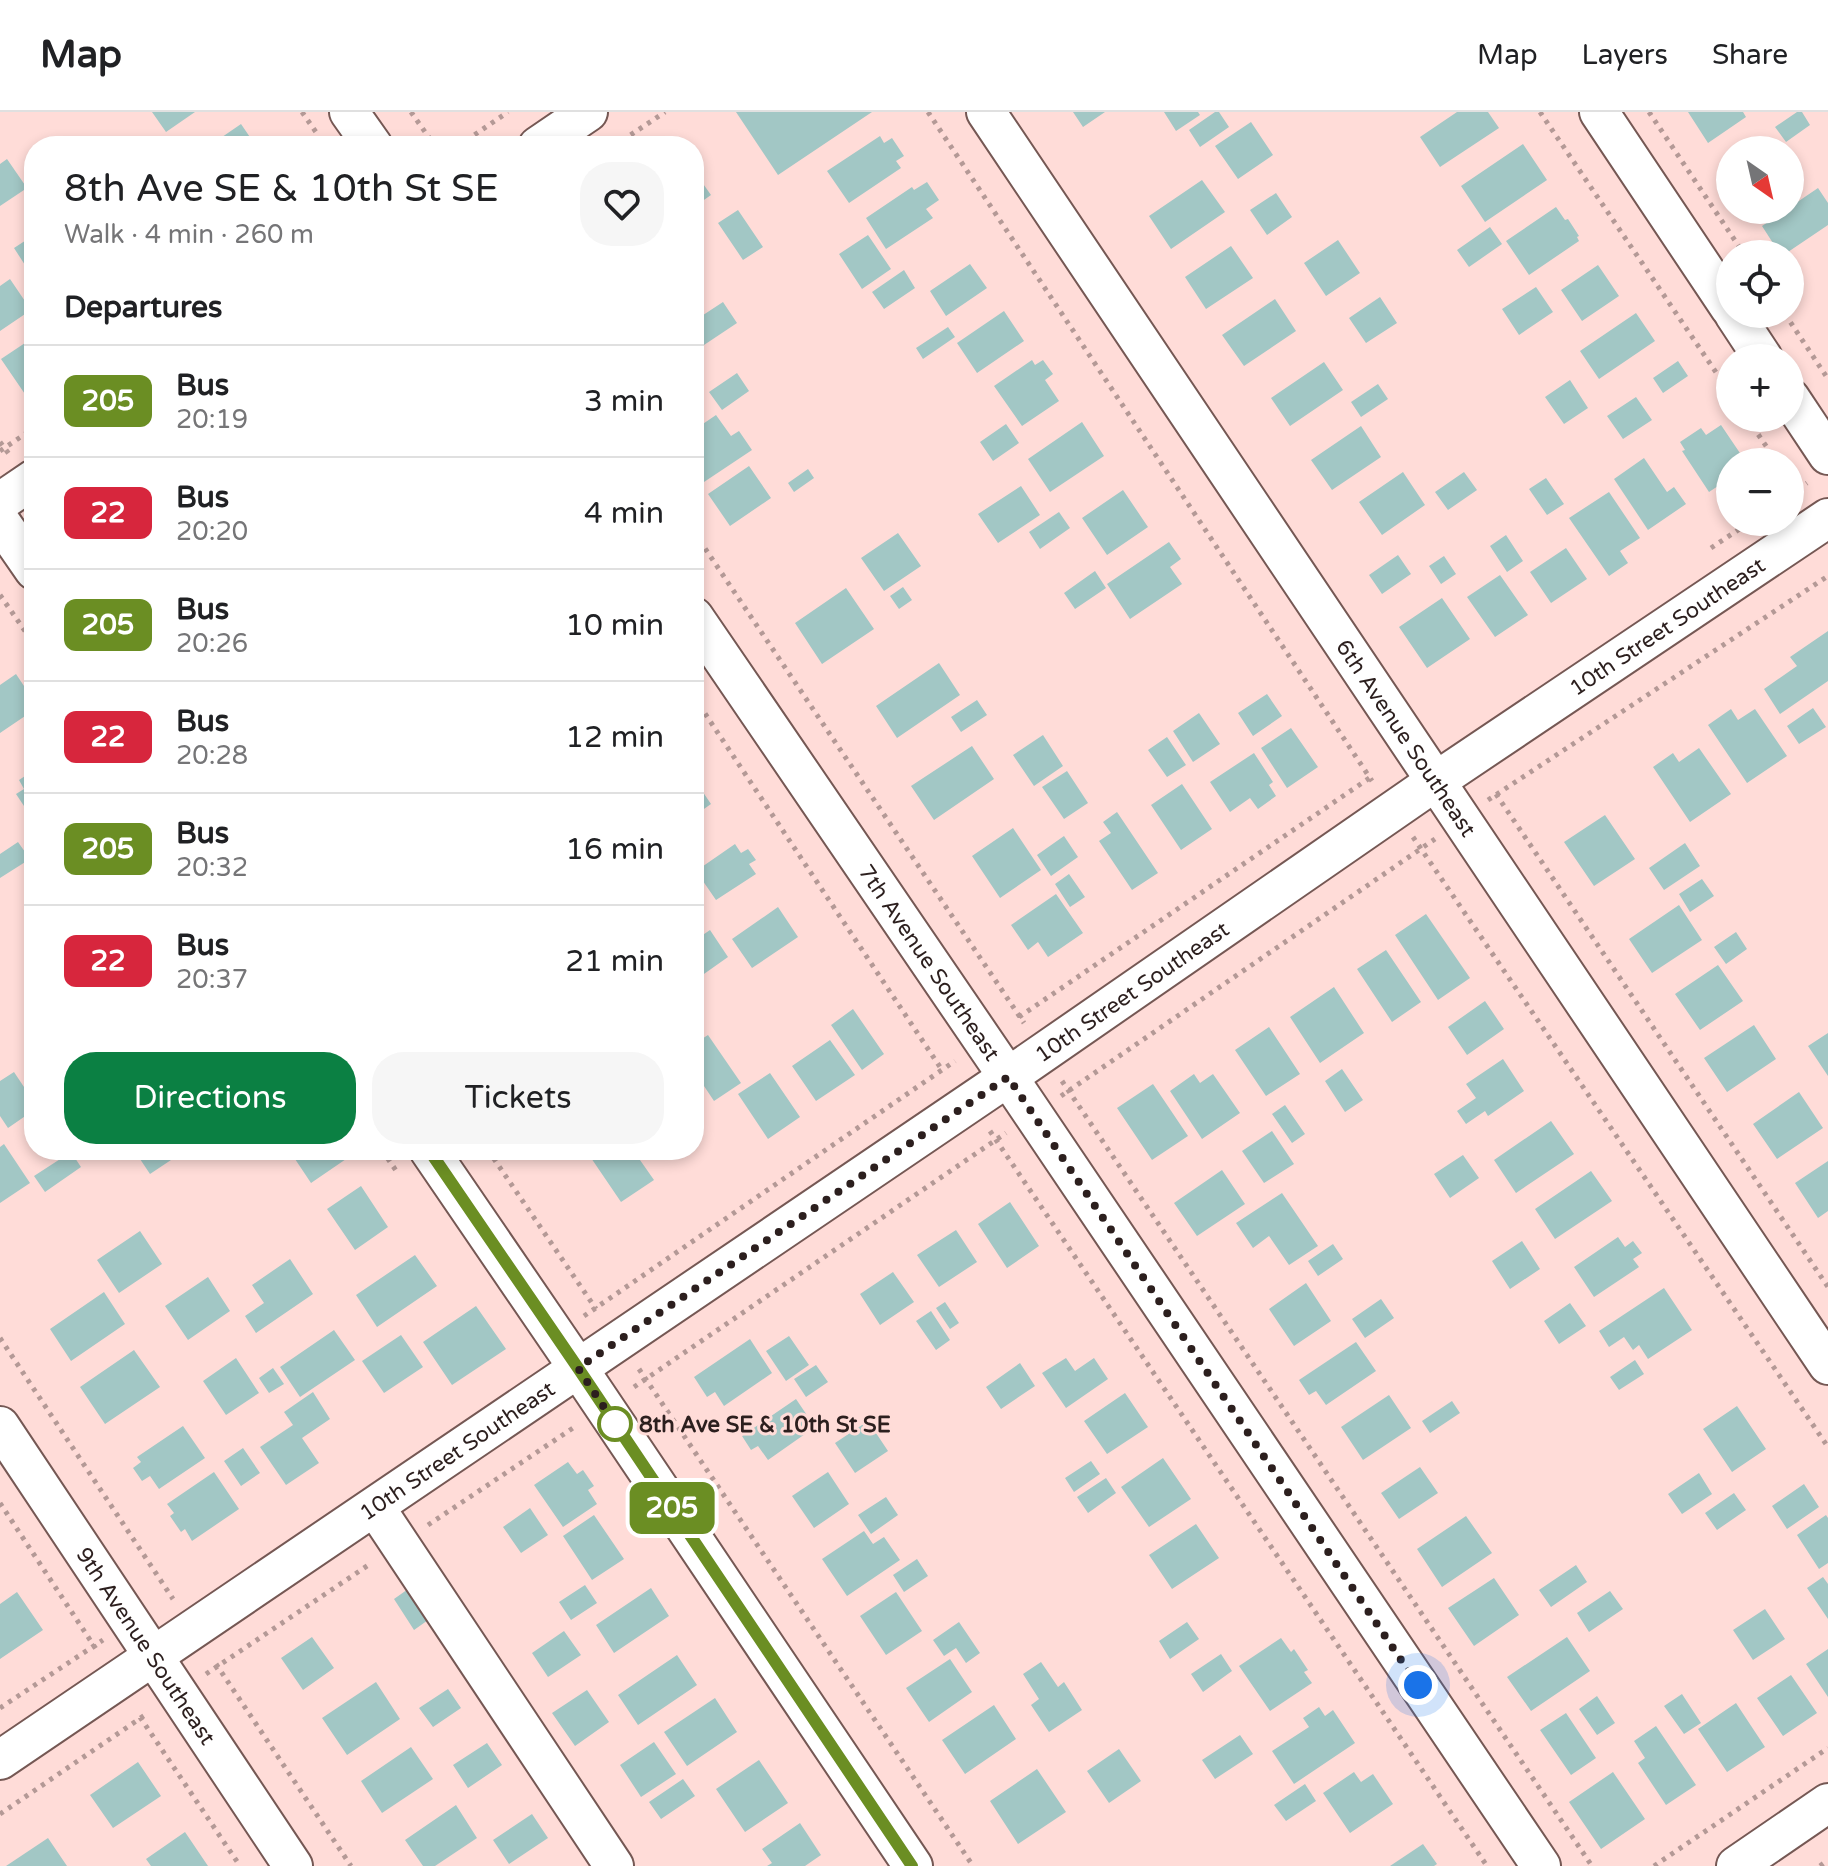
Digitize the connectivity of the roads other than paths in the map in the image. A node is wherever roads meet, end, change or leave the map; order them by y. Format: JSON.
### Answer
{"nodes":[{"id":1,"x":349,"y":112,"type":"edge"},
{"id":2,"x":588,"y":112,"type":"edge"},
{"id":3,"x":986,"y":112,"type":"edge"},
{"id":4,"x":1599,"y":112,"type":"edge"},
{"id":5,"x":366,"y":136,"type":"edge"},
{"id":6,"x":553,"y":136,"type":"edge"},
{"id":7,"x":1716,"y":287,"type":"edge"},
{"id":8,"x":1804,"y":419,"type":"edge"},
{"id":9,"x":1828,"y":455,"type":"edge"},
{"id":10,"x":24,"y":486,"type":"edge"},
{"id":11,"x":0,"y":502,"type":"edge"},
{"id":12,"x":1828,"y":518,"type":"edge"},
{"id":13,"x":0,"y":521,"type":"edge"},
{"id":14,"x":24,"y":556,"type":"edge"},
{"id":15,"x":704,"y":632,"type":"edge"},
{"id":16,"x":1436,"y":781,"type":"junction"},
{"id":17,"x":1008,"y":1077,"type":"junction"},
{"id":18,"x":436,"y":1160,"type":"edge"},
{"id":19,"x":1828,"y":1365,"type":"edge"},
{"id":20,"x":578,"y":1368,"type":"junction"},
{"id":21,"x":0,"y":1426,"type":"edge"},
{"id":22,"x":375,"y":1507,"type":"junction"},
{"id":23,"x":153,"y":1658,"type":"junction"},
{"id":24,"x":0,"y":1760,"type":"edge"},
{"id":25,"x":1828,"y":1803,"type":"edge"},
{"id":26,"x":293,"y":1866,"type":"edge"},
{"id":27,"x":614,"y":1866,"type":"edge"},
{"id":28,"x":913,"y":1866,"type":"edge"},
{"id":29,"x":1541,"y":1866,"type":"edge"},
{"id":30,"x":1736,"y":1866,"type":"edge"}],
"edges":[{"from":1,"to":5,"type":"street"},
{"from":2,"to":6,"type":"street"},
{"from":3,"to":16,"type":"street","name":"6th Avenue Southeast"},
{"from":4,"to":7,"type":"street"},
{"from":8,"to":9,"type":"street"},
{"from":10,"to":11,"type":"street"},
{"from":12,"to":16,"type":"street","name":"10th Street Southeast"},
{"from":13,"to":14,"type":"street"},
{"from":15,"to":17,"type":"street","name":"7th Avenue Southeast"},
{"from":16,"to":17,"type":"street","name":"10th Street Southeast"},
{"from":16,"to":19,"type":"street","name":"6th Avenue Southeast"},
{"from":17,"to":20,"type":"street","name":"10th Street Southeast"},
{"from":17,"to":29,"type":"street","name":"7th Avenue Southeast"},
{"from":18,"to":20,"type":"street"},
{"from":20,"to":22,"type":"street","name":"10th Street Southeast"},
{"from":20,"to":28,"type":"street"},
{"from":21,"to":23,"type":"street","name":"9th Avenue Southeast"},
{"from":22,"to":23,"type":"street","name":"10th Street Southeast"},
{"from":22,"to":27,"type":"street"},
{"from":23,"to":24,"type":"street","name":"10th Street Southeast"},
{"from":23,"to":26,"type":"street","name":"9th Avenue Southeast"},
{"from":25,"to":30,"type":"street"}]}
